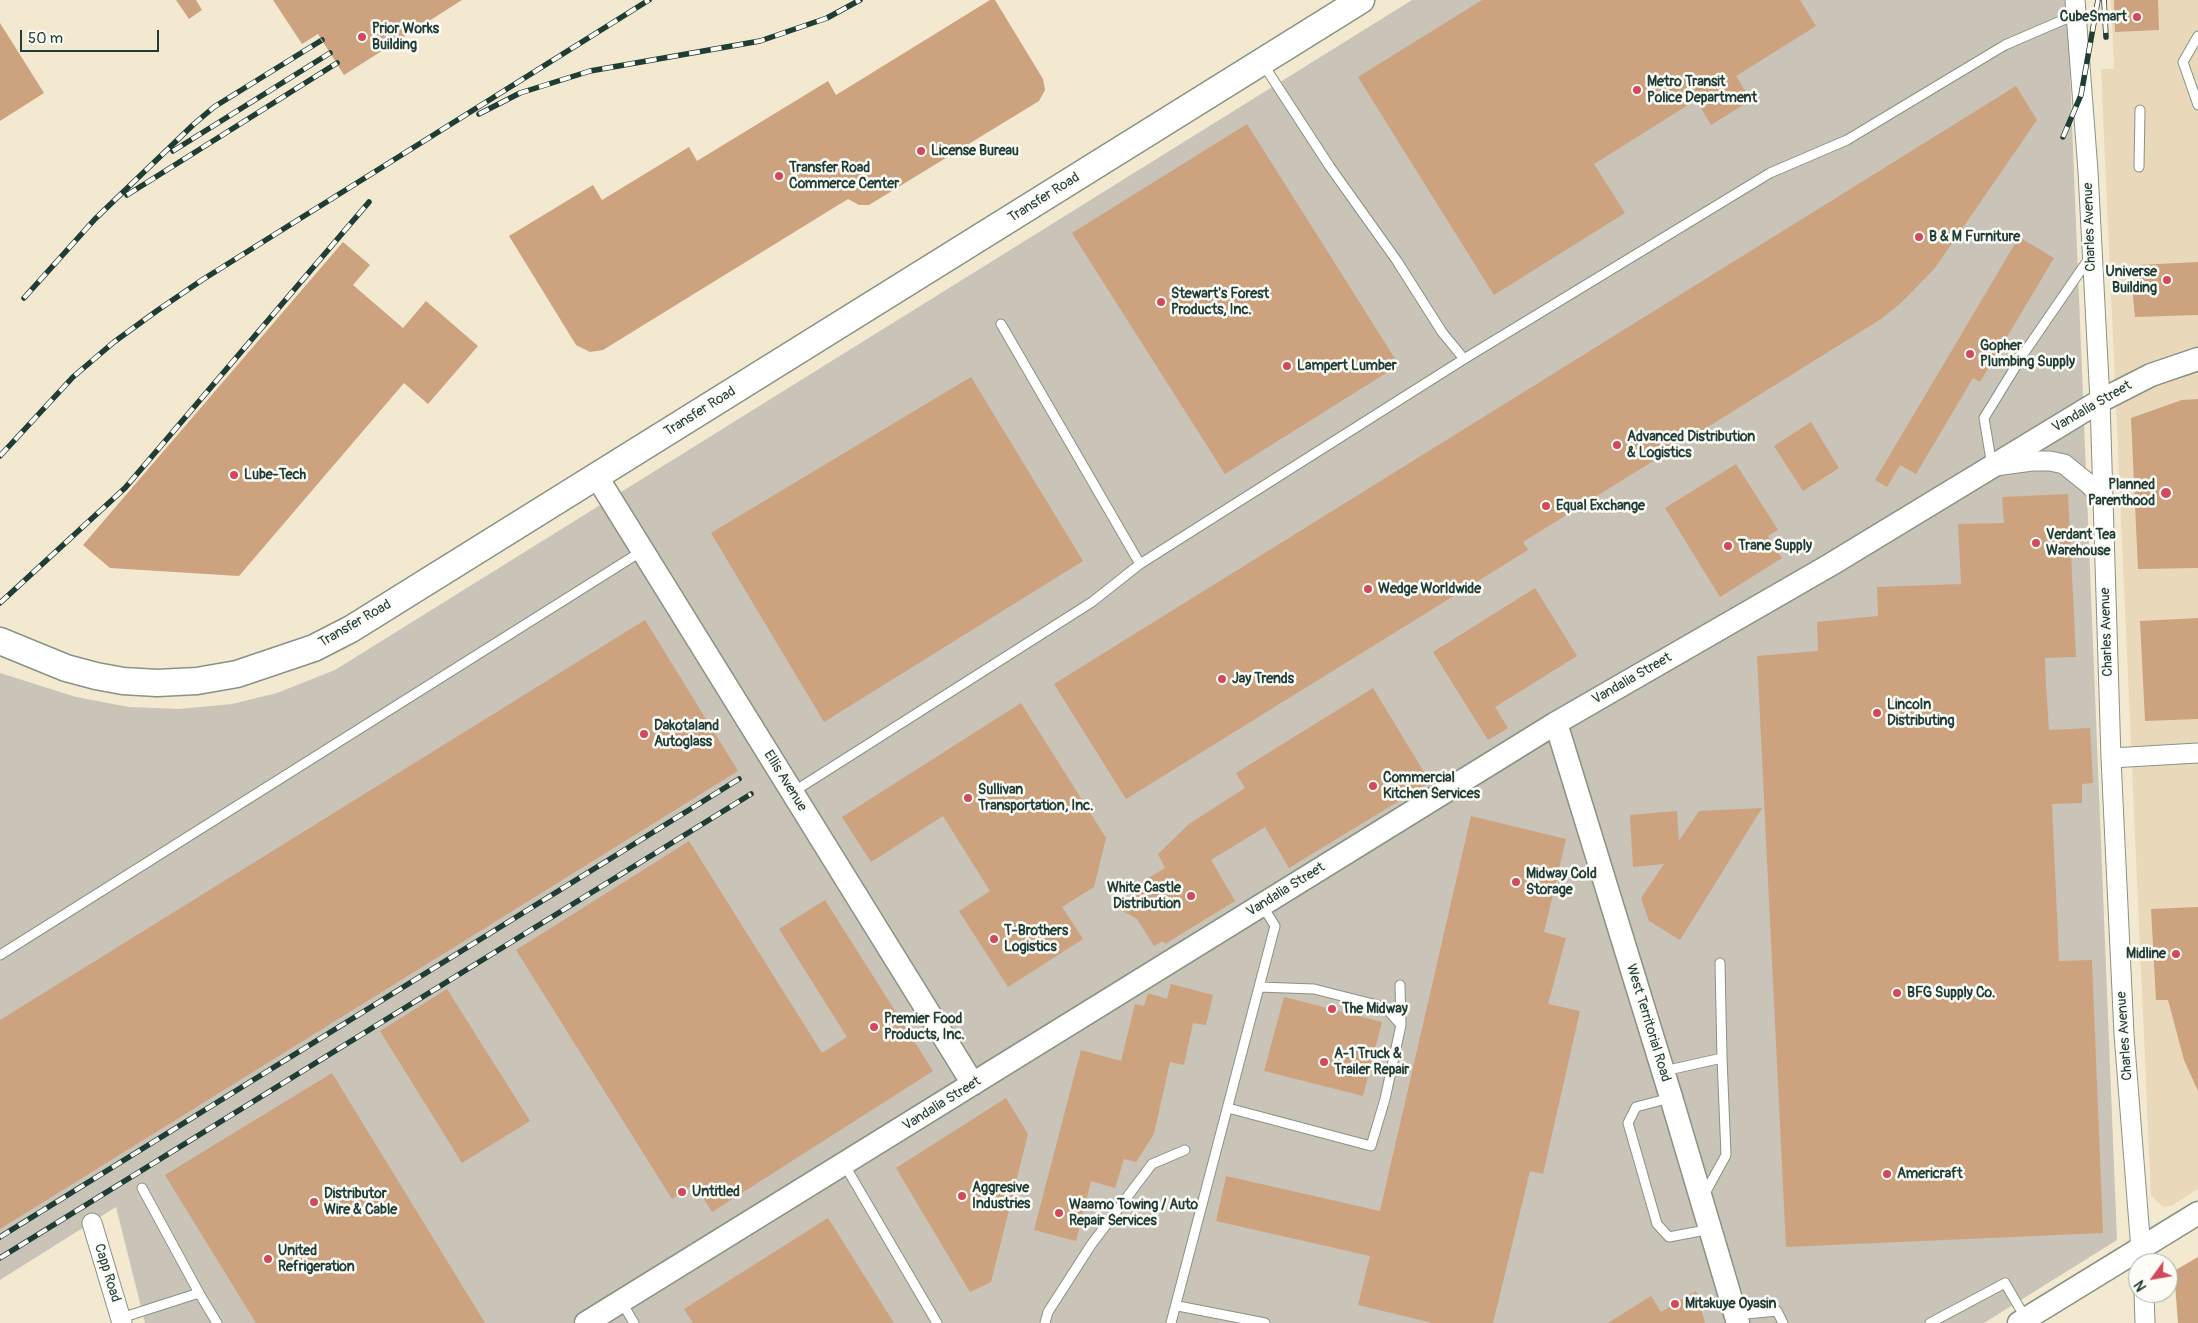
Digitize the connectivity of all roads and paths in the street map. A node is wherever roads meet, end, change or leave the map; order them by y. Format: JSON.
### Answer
{"nodes":[{"id":1,"x":1361,"y":0,"type":"edge"},
{"id":2,"x":2076,"y":7,"type":"edge"},
{"id":3,"x":2198,"y":36,"type":"edge"},
{"id":4,"x":1261,"y":62,"type":"junction"},
{"id":5,"x":2198,"y":105,"type":"edge"},
{"id":6,"x":2140,"y":110,"type":"dead end"},
{"id":7,"x":2139,"y":167,"type":"dead end"},
{"id":8,"x":2091,"y":255,"type":"junction"},
{"id":9,"x":1000,"y":324,"type":"dead end"},
{"id":10,"x":1464,"y":359,"type":"junction"},
{"id":11,"x":2198,"y":359,"type":"edge"},
{"id":12,"x":2100,"y":401,"type":"junction"},
{"id":13,"x":1992,"y":466,"type":"junction"},
{"id":14,"x":597,"y":477,"type":"junction"},
{"id":15,"x":2103,"y":500,"type":"junction"},
{"id":16,"x":642,"y":550,"type":"junction"},
{"id":17,"x":1140,"y":564,"type":"junction"},
{"id":18,"x":0,"y":641,"type":"edge"},
{"id":19,"x":1556,"y":723,"type":"junction"},
{"id":20,"x":2198,"y":753,"type":"edge"},
{"id":21,"x":2111,"y":758,"type":"junction"},
{"id":22,"x":792,"y":792,"type":"junction"},
{"id":23,"x":1262,"y":905,"type":"junction"},
{"id":24,"x":0,"y":955,"type":"edge"},
{"id":25,"x":1720,"y":963,"type":"dead end"},
{"id":26,"x":1400,"y":985,"type":"dead end"},
{"id":27,"x":1259,"y":987,"type":"junction"},
{"id":28,"x":1401,"y":1025,"type":"junction"},
{"id":29,"x":1722,"y":1058,"type":"junction"},
{"id":30,"x":1663,"y":1071,"type":"junction"},
{"id":31,"x":973,"y":1084,"type":"junction"},
{"id":32,"x":1671,"y":1097,"type":"junction"},
{"id":33,"x":1228,"y":1108,"type":"junction"},
{"id":34,"x":1185,"y":1150,"type":"dead end"},
{"id":35,"x":844,"y":1164,"type":"junction"},
{"id":36,"x":142,"y":1188,"type":"dead end"},
{"id":37,"x":1702,"y":1199,"type":"junction"},
{"id":38,"x":2198,"y":1212,"type":"edge"},
{"id":39,"x":92,"y":1223,"type":"dead end"},
{"id":40,"x":1711,"y":1229,"type":"junction"},
{"id":41,"x":2142,"y":1253,"type":"edge"},
{"id":42,"x":2146,"y":1253,"type":"edge"},
{"id":43,"x":2128,"y":1264,"type":"edge"},
{"id":44,"x":199,"y":1293,"type":"junction"},
{"id":45,"x":621,"y":1301,"type":"junction"},
{"id":46,"x":2144,"y":1303,"type":"edge"},
{"id":47,"x":1178,"y":1306,"type":"junction"},
{"id":48,"x":1737,"y":1319,"type":"edge"},
{"id":49,"x":122,"y":1320,"type":"edge"},
{"id":50,"x":2023,"y":1321,"type":"edge"},
{"id":51,"x":217,"y":1323,"type":"edge"},
{"id":52,"x":586,"y":1323,"type":"edge"},
{"id":53,"x":634,"y":1323,"type":"edge"},
{"id":54,"x":937,"y":1323,"type":"edge"},
{"id":55,"x":1046,"y":1323,"type":"edge"},
{"id":56,"x":1171,"y":1323,"type":"edge"},
{"id":57,"x":1264,"y":1323,"type":"edge"},
{"id":58,"x":1783,"y":1323,"type":"edge"},
{"id":59,"x":1930,"y":1323,"type":"edge"},
{"id":60,"x":2145,"y":1323,"type":"edge"}],
"edges":[{"from":1,"to":4,"type":"main road","name":"Transfer Road"},
{"from":2,"to":8,"type":"street","name":"Charles Avenue"},
{"from":2,"to":10,"type":"lane"},
{"from":3,"to":5,"type":"lane"},
{"from":4,"to":10,"type":"lane"},
{"from":4,"to":14,"type":"main road","name":"Transfer Road"},
{"from":6,"to":7,"type":"lane"},
{"from":8,"to":12,"type":"street","name":"Charles Avenue"},
{"from":8,"to":13,"type":"lane"},
{"from":9,"to":17,"type":"lane"},
{"from":10,"to":17,"type":"lane"},
{"from":11,"to":12,"type":"street","name":"Vandalia Street"},
{"from":12,"to":13,"type":"street","name":"Vandalia Street"},
{"from":12,"to":15,"type":"street","name":"Charles Avenue"},
{"from":13,"to":15,"type":"street","name":"Vandalia Street"},
{"from":13,"to":19,"type":"street","name":"Vandalia Street"},
{"from":14,"to":16,"type":"street","name":"Ellis Avenue"},
{"from":14,"to":18,"type":"main road","name":"Transfer Road"},
{"from":15,"to":21,"type":"street","name":"Charles Avenue"},
{"from":16,"to":22,"type":"street","name":"Ellis Avenue"},
{"from":16,"to":24,"type":"lane"},
{"from":17,"to":22,"type":"lane"},
{"from":19,"to":23,"type":"street","name":"Vandalia Street"},
{"from":19,"to":30,"type":"street","name":"West Territorial Road"},
{"from":20,"to":21,"type":"street"},
{"from":21,"to":41,"type":"street","name":"Charles Avenue"},
{"from":22,"to":31,"type":"street","name":"Ellis Avenue"},
{"from":23,"to":27,"type":"lane"},
{"from":23,"to":31,"type":"street","name":"Vandalia Street"},
{"from":25,"to":29,"type":"lane"},
{"from":26,"to":28,"type":"lane"},
{"from":27,"to":28,"type":"lane"},
{"from":27,"to":33,"type":"lane"},
{"from":28,"to":33,"type":"lane"},
{"from":29,"to":30,"type":"lane"},
{"from":29,"to":37,"type":"lane"},
{"from":30,"to":32,"type":"street","name":"West Territorial Road"},
{"from":31,"to":35,"type":"street","name":"Vandalia Street"},
{"from":32,"to":37,"type":"street","name":"West Territorial Road"},
{"from":32,"to":40,"type":"lane"},
{"from":33,"to":47,"type":"lane"},
{"from":34,"to":55,"type":"lane"},
{"from":35,"to":45,"type":"street","name":"Vandalia Street"},
{"from":35,"to":54,"type":"lane"},
{"from":36,"to":44,"type":"lane"},
{"from":37,"to":40,"type":"street","name":"West Territorial Road"},
{"from":38,"to":42,"type":"street"},
{"from":39,"to":49,"type":"street","name":"Capp Road"},
{"from":40,"to":48,"type":"street","name":"West Territorial Road"},
{"from":43,"to":50,"type":"street"},
{"from":44,"to":49,"type":"lane"},
{"from":44,"to":51,"type":"lane"},
{"from":45,"to":52,"type":"street","name":"Vandalia Street"},
{"from":45,"to":53,"type":"lane"},
{"from":46,"to":60,"type":"street"},
{"from":47,"to":56,"type":"lane"},
{"from":47,"to":57,"type":"lane"},
{"from":48,"to":58,"type":"lane"},
{"from":50,"to":59,"type":"lane"}]}
